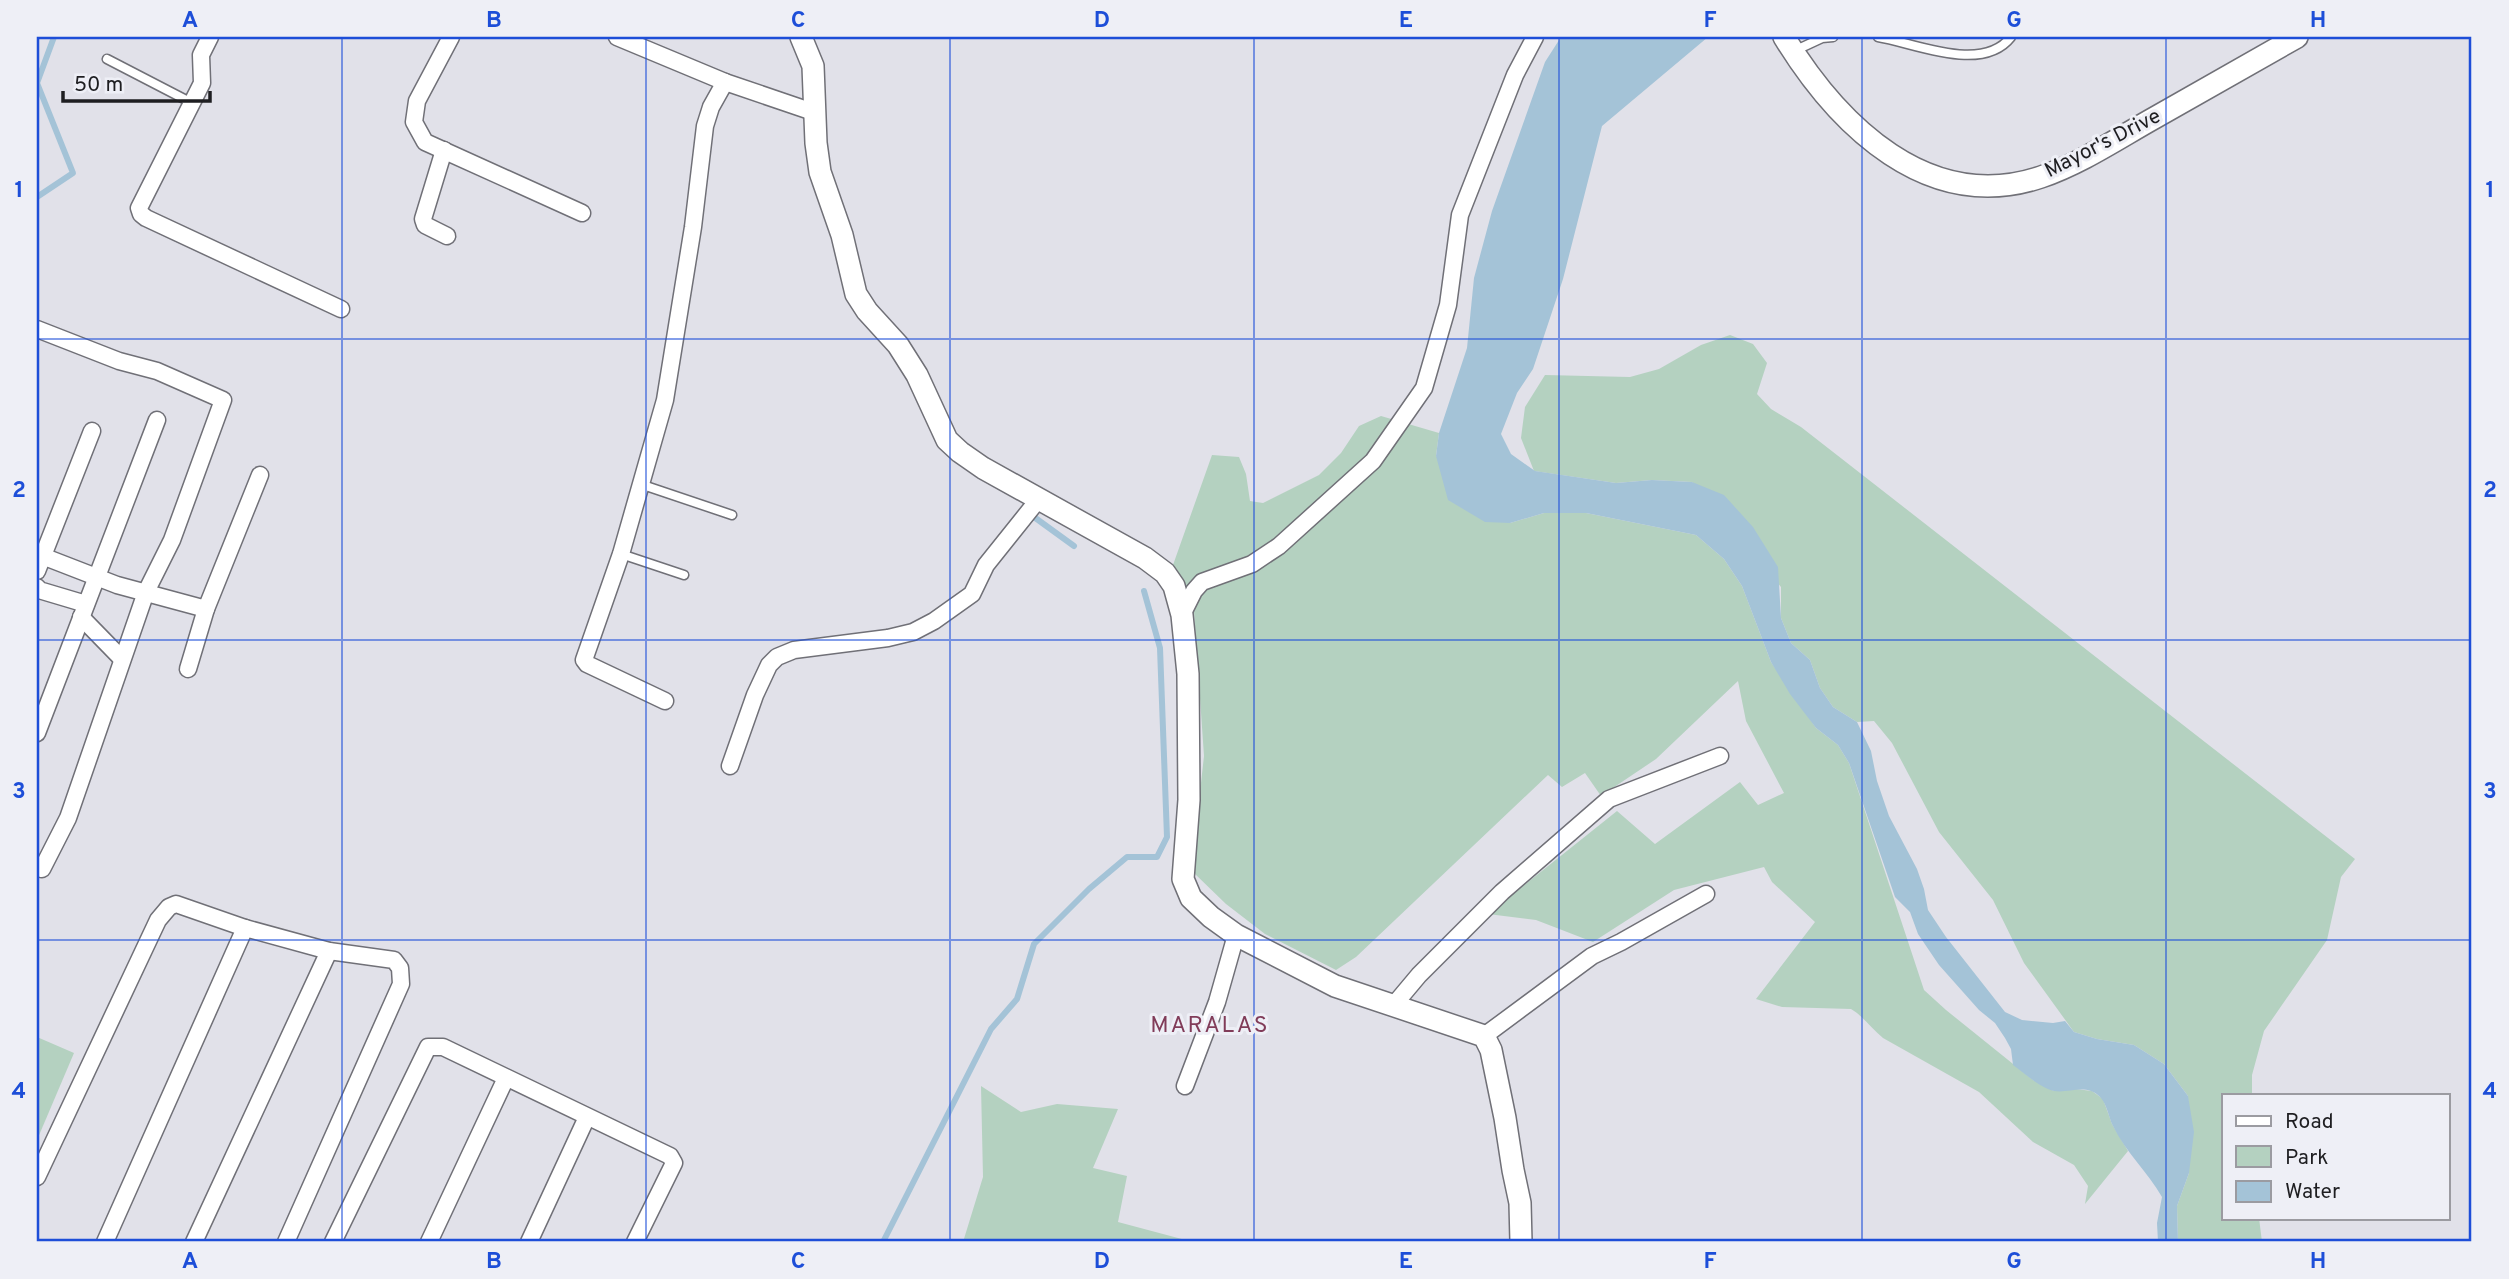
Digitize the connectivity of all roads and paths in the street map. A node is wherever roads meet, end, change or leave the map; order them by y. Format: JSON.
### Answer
{"nodes":[{"id":1,"x":210,"y":37,"type":"edge"},
{"id":2,"x":452,"y":37,"type":"edge"},
{"id":3,"x":617,"y":37,"type":"edge"},
{"id":4,"x":801,"y":37,"type":"edge"},
{"id":5,"x":1535,"y":37,"type":"edge"},
{"id":6,"x":1833,"y":37,"type":"edge"},
{"id":7,"x":1878,"y":37,"type":"edge"},
{"id":8,"x":2011,"y":37,"type":"edge"},
{"id":9,"x":2297,"y":37,"type":"edge"},
{"id":10,"x":1788,"y":44,"type":"edge"},
{"id":11,"x":107,"y":59,"type":"dead end"},
{"id":12,"x":725,"y":82,"type":"junction"},
{"id":13,"x":192,"y":103,"type":"junction"},
{"id":14,"x":816,"y":113,"type":"junction"},
{"id":15,"x":444,"y":150,"type":"junction"},
{"id":16,"x":582,"y":213,"type":"dead end"},
{"id":17,"x":447,"y":236,"type":"dead end"},
{"id":18,"x":341,"y":309,"type":"dead end"},
{"id":19,"x":37,"y":329,"type":"edge"},
{"id":20,"x":157,"y":420,"type":"dead end"},
{"id":21,"x":92,"y":431,"type":"dead end"},
{"id":22,"x":260,"y":475,"type":"dead end"},
{"id":23,"x":640,"y":484,"type":"junction"},
{"id":24,"x":1038,"y":500,"type":"junction"},
{"id":25,"x":732,"y":515,"type":"dead end"},
{"id":26,"x":621,"y":554,"type":"junction"},
{"id":27,"x":39,"y":561,"type":"edge"},
{"id":28,"x":684,"y":575,"type":"dead end"},
{"id":29,"x":96,"y":576,"type":"junction"},
{"id":30,"x":37,"y":587,"type":"edge"},
{"id":31,"x":146,"y":592,"type":"junction"},
{"id":32,"x":206,"y":609,"type":"junction"},
{"id":33,"x":83,"y":611,"type":"junction"},
{"id":34,"x":1182,"y":615,"type":"junction"},
{"id":35,"x":122,"y":659,"type":"junction"},
{"id":36,"x":188,"y":669,"type":"dead end"},
{"id":37,"x":665,"y":701,"type":"dead end"},
{"id":38,"x":37,"y":733,"type":"edge"},
{"id":39,"x":1720,"y":755,"type":"dead end"},
{"id":40,"x":730,"y":766,"type":"dead end"},
{"id":41,"x":37,"y":866,"type":"edge"},
{"id":42,"x":1706,"y":894,"type":"dead end"},
{"id":43,"x":246,"y":928,"type":"junction"},
{"id":44,"x":1236,"y":935,"type":"junction"},
{"id":45,"x":329,"y":951,"type":"junction"},
{"id":46,"x":1393,"y":1006,"type":"junction"},
{"id":47,"x":1484,"y":1037,"type":"junction"},
{"id":48,"x":506,"y":1078,"type":"junction"},
{"id":49,"x":1185,"y":1086,"type":"dead end"},
{"id":50,"x":587,"y":1117,"type":"junction"},
{"id":51,"x":37,"y":1177,"type":"edge"},
{"id":52,"x":105,"y":1242,"type":"edge"},
{"id":53,"x":194,"y":1242,"type":"edge"},
{"id":54,"x":286,"y":1242,"type":"edge"},
{"id":55,"x":333,"y":1242,"type":"edge"},
{"id":56,"x":429,"y":1242,"type":"edge"},
{"id":57,"x":529,"y":1242,"type":"edge"},
{"id":58,"x":635,"y":1242,"type":"edge"},
{"id":59,"x":1521,"y":1242,"type":"edge"}],
"edges":[{"from":1,"to":13,"type":"street"},
{"from":2,"to":15,"type":"street"},
{"from":3,"to":12,"type":"street"},
{"from":4,"to":14,"type":"street"},
{"from":5,"to":34,"type":"street"},
{"from":6,"to":10,"type":"lane"},
{"from":7,"to":8,"type":"lane"},
{"from":9,"to":10,"type":"street","name":"Mayor's Drive"},
{"from":11,"to":13,"type":"lane"},
{"from":12,"to":14,"type":"street"},
{"from":12,"to":23,"type":"street"},
{"from":13,"to":18,"type":"street"},
{"from":14,"to":24,"type":"street"},
{"from":15,"to":16,"type":"street"},
{"from":15,"to":17,"type":"street"},
{"from":19,"to":31,"type":"street"},
{"from":20,"to":29,"type":"street"},
{"from":21,"to":27,"type":"street"},
{"from":22,"to":32,"type":"street"},
{"from":23,"to":25,"type":"lane"},
{"from":23,"to":26,"type":"street"},
{"from":24,"to":34,"type":"street"},
{"from":24,"to":40,"type":"street"},
{"from":26,"to":28,"type":"lane"},
{"from":26,"to":37,"type":"street"},
{"from":27,"to":29,"type":"street"},
{"from":29,"to":31,"type":"street"},
{"from":29,"to":33,"type":"street"},
{"from":30,"to":33,"type":"street"},
{"from":31,"to":32,"type":"street"},
{"from":31,"to":35,"type":"street"},
{"from":32,"to":36,"type":"street"},
{"from":33,"to":35,"type":"street"},
{"from":33,"to":38,"type":"street"},
{"from":34,"to":44,"type":"street"},
{"from":35,"to":41,"type":"street"},
{"from":39,"to":46,"type":"street"},
{"from":42,"to":47,"type":"street"},
{"from":43,"to":45,"type":"street"},
{"from":43,"to":51,"type":"street"},
{"from":43,"to":52,"type":"street"},
{"from":44,"to":46,"type":"street"},
{"from":44,"to":49,"type":"street"},
{"from":45,"to":53,"type":"street"},
{"from":45,"to":54,"type":"street"},
{"from":46,"to":47,"type":"street"},
{"from":47,"to":59,"type":"street"},
{"from":48,"to":50,"type":"street"},
{"from":48,"to":55,"type":"street"},
{"from":48,"to":56,"type":"street"},
{"from":50,"to":57,"type":"street"},
{"from":50,"to":58,"type":"street"}]}
